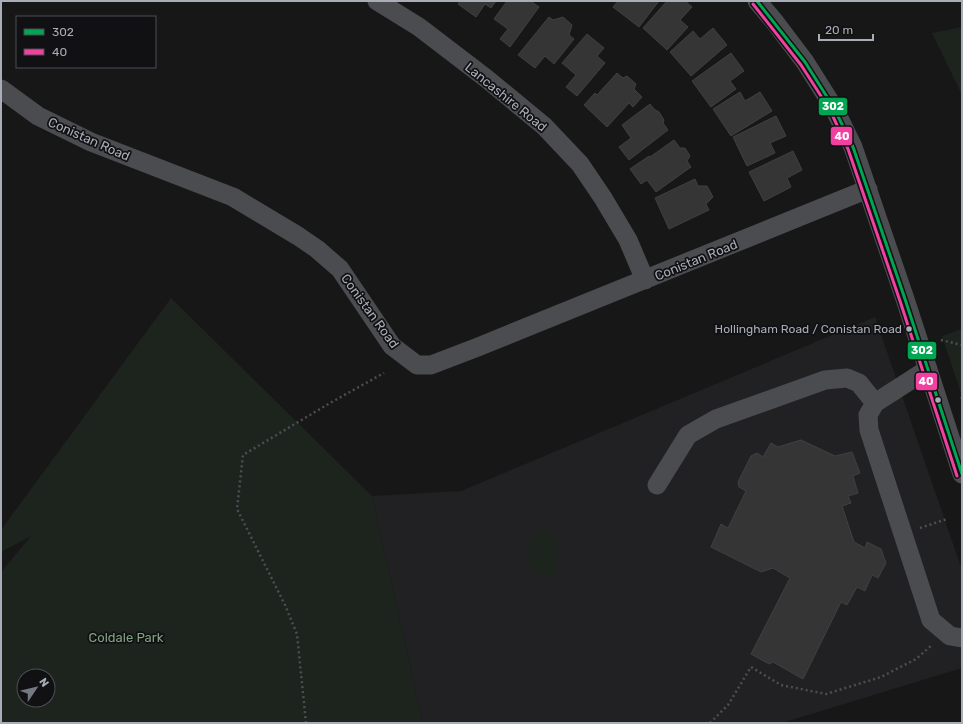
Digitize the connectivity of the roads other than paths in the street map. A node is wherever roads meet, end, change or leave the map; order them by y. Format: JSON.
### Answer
{"nodes":[{"id":1,"x":377,"y":1,"type":"edge"},
{"id":2,"x":757,"y":1,"type":"edge"},
{"id":3,"x":1,"y":89,"type":"edge"},
{"id":4,"x":868,"y":189,"type":"junction"},
{"id":5,"x":645,"y":280,"type":"junction"},
{"id":6,"x":928,"y":369,"type":"junction"},
{"id":7,"x":875,"y":403,"type":"junction"},
{"id":8,"x":962,"y":474,"type":"edge"},
{"id":9,"x":657,"y":485,"type":"dead end"},
{"id":10,"x":962,"y":638,"type":"edge"}],
"edges":[{"from":1,"to":5,"type":"street","name":"Lancashire Road"},
{"from":2,"to":4,"type":"street"},
{"from":3,"to":5,"type":"street","name":"Conistan Road"},
{"from":4,"to":5,"type":"street","name":"Conistan Road"},
{"from":4,"to":6,"type":"street"},
{"from":6,"to":7,"type":"street"},
{"from":6,"to":8,"type":"street"},
{"from":7,"to":9,"type":"street"},
{"from":7,"to":10,"type":"street"}]}
